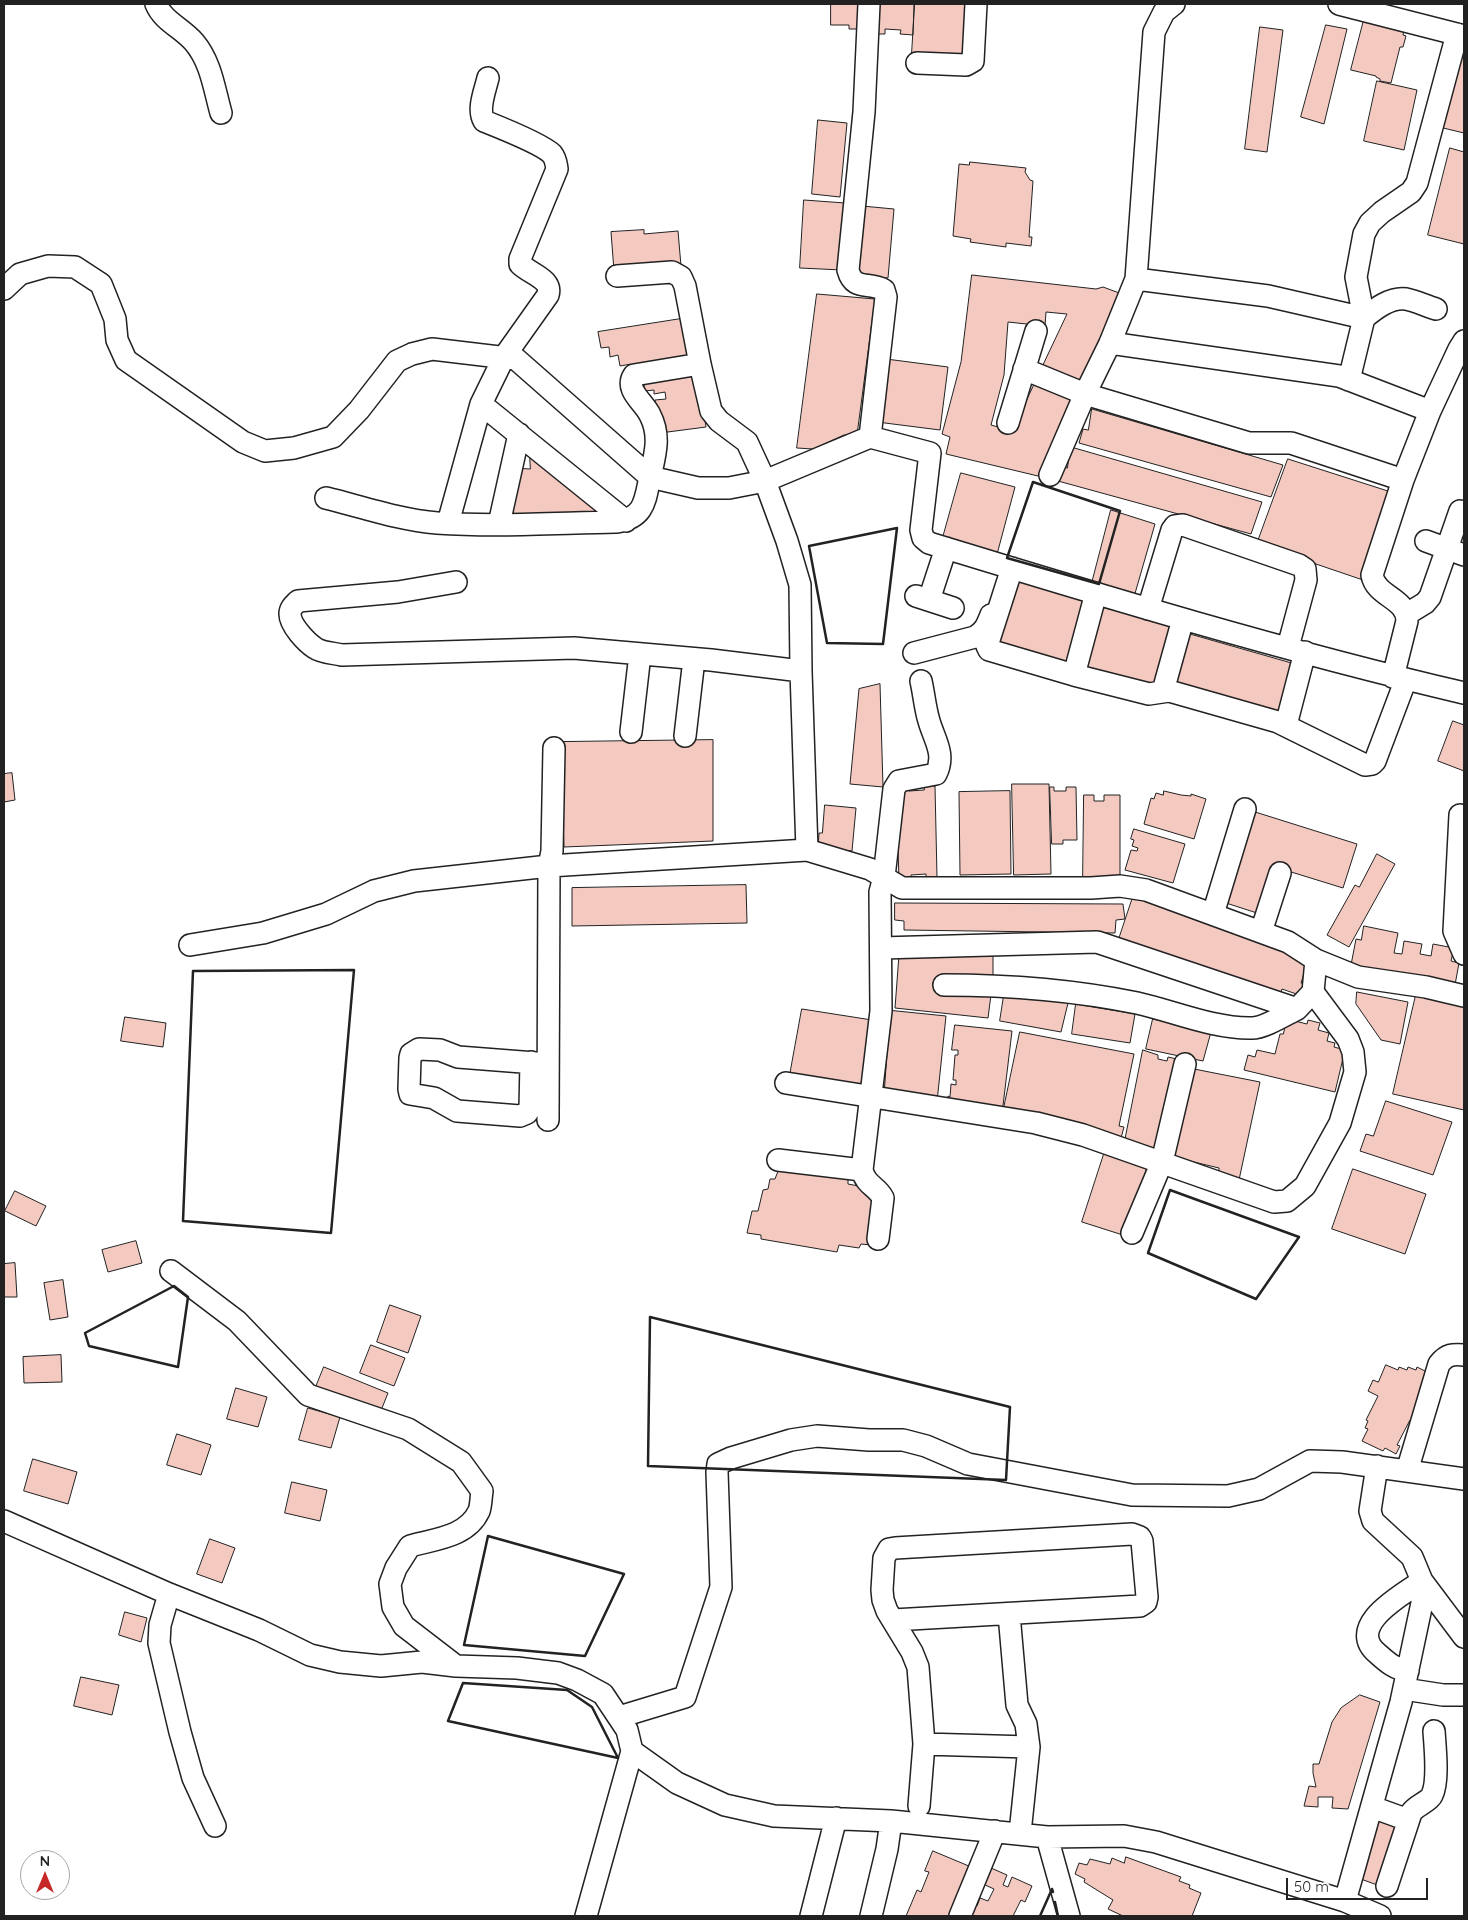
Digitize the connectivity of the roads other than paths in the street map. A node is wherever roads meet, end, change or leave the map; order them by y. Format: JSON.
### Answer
{"nodes":[{"id":1,"x":156,"y":4,"type":"edge"},
{"id":2,"x":869,"y":4,"type":"edge"},
{"id":3,"x":976,"y":4,"type":"edge"},
{"id":4,"x":1174,"y":4,"type":"edge"},
{"id":5,"x":1339,"y":4,"type":"edge"},
{"id":6,"x":1362,"y":6,"type":"edge"},
{"id":7,"x":1461,"y":35,"type":"edge"},
{"id":8,"x":917,"y":62,"type":"dead end"},
{"id":9,"x":488,"y":78,"type":"dead end"},
{"id":10,"x":221,"y":113,"type":"dead end"},
{"id":11,"x":617,"y":276,"type":"dead end"},
{"id":12,"x":1136,"y":279,"type":"junction"},
{"id":13,"x":4,"y":288,"type":"edge"},
{"id":14,"x":1436,"y":309,"type":"dead end"},
{"id":15,"x":1364,"y":318,"type":"junction"},
{"id":16,"x":1036,"y":331,"type":"dead end"},
{"id":17,"x":1110,"y":343,"type":"junction"},
{"id":18,"x":1462,"y":347,"type":"edge"},
{"id":19,"x":504,"y":357,"type":"junction"},
{"id":20,"x":700,"y":364,"type":"junction"},
{"id":21,"x":1024,"y":369,"type":"junction"},
{"id":22,"x":1349,"y":380,"type":"junction"},
{"id":23,"x":1086,"y":394,"type":"junction"},
{"id":24,"x":481,"y":404,"type":"junction"},
{"id":25,"x":1430,"y":411,"type":"junction"},
{"id":26,"x":1008,"y":423,"type":"dead end"},
{"id":27,"x":519,"y":434,"type":"junction"},
{"id":28,"x":870,"y":437,"type":"junction"},
{"id":29,"x":1050,"y":475,"type":"dead end"},
{"id":30,"x":650,"y":477,"type":"junction"},
{"id":31,"x":1403,"y":480,"type":"junction"},
{"id":32,"x":765,"y":481,"type":"junction"},
{"id":33,"x":326,"y":498,"type":"dead end"},
{"id":34,"x":1460,"y":512,"type":"dead end"},
{"id":35,"x":626,"y":521,"type":"junction"},
{"id":36,"x":448,"y":523,"type":"junction"},
{"id":37,"x":498,"y":524,"type":"junction"},
{"id":38,"x":1426,"y":541,"type":"dead end"},
{"id":39,"x":946,"y":548,"type":"junction"},
{"id":40,"x":1456,"y":552,"type":"edge"},
{"id":41,"x":1009,"y":567,"type":"junction"},
{"id":42,"x":456,"y":582,"type":"dead end"},
{"id":43,"x":1096,"y":593,"type":"junction"},
{"id":44,"x":953,"y":608,"type":"dead end"},
{"id":45,"x":1148,"y":609,"type":"junction"},
{"id":46,"x":1407,"y":614,"type":"junction"},
{"id":47,"x":1183,"y":619,"type":"junction"},
{"id":48,"x":1296,"y":650,"type":"junction"},
{"id":49,"x":914,"y":653,"type":"dead end"},
{"id":50,"x":640,"y":654,"type":"junction"},
{"id":51,"x":694,"y":658,"type":"junction"},
{"id":52,"x":801,"y":670,"type":"junction"},
{"id":53,"x":1074,"y":675,"type":"junction"},
{"id":54,"x":1400,"y":678,"type":"junction"},
{"id":55,"x":921,"y":681,"type":"dead end"},
{"id":56,"x":1163,"y":691,"type":"junction"},
{"id":57,"x":1464,"y":693,"type":"edge"},
{"id":58,"x":1286,"y":725,"type":"junction"},
{"id":59,"x":631,"y":732,"type":"dead end"},
{"id":60,"x":685,"y":736,"type":"dead end"},
{"id":61,"x":554,"y":748,"type":"dead end"},
{"id":62,"x":1245,"y":809,"type":"dead end"},
{"id":63,"x":1460,"y":815,"type":"dead end"},
{"id":64,"x":807,"y":850,"type":"junction"},
{"id":65,"x":1461,"y":860,"type":"edge"},
{"id":66,"x":549,"y":866,"type":"junction"},
{"id":67,"x":1280,"y":873,"type":"dead end"},
{"id":68,"x":884,"y":877,"type":"junction"},
{"id":69,"x":1213,"y":914,"type":"junction"},
{"id":70,"x":1261,"y":932,"type":"junction"},
{"id":71,"x":190,"y":945,"type":"dead end"},
{"id":72,"x":881,"y":948,"type":"junction"},
{"id":73,"x":1464,"y":954,"type":"edge"},
{"id":74,"x":1316,"y":960,"type":"junction"},
{"id":75,"x":944,"y":984,"type":"dead end"},
{"id":76,"x":1313,"y":992,"type":"junction"},
{"id":77,"x":1464,"y":996,"type":"edge"},
{"id":78,"x":1297,"y":1009,"type":"junction"},
{"id":79,"x":539,"y":1063,"type":"junction"},
{"id":80,"x":1185,"y":1064,"type":"dead end"},
{"id":81,"x":786,"y":1083,"type":"dead end"},
{"id":82,"x":870,"y":1096,"type":"junction"},
{"id":83,"x":548,"y":1120,"type":"dead end"},
{"id":84,"x":778,"y":1160,"type":"dead end"},
{"id":85,"x":1162,"y":1162,"type":"junction"},
{"id":86,"x":862,"y":1170,"type":"junction"},
{"id":87,"x":1132,"y":1233,"type":"dead end"},
{"id":88,"x":878,"y":1239,"type":"dead end"},
{"id":89,"x":171,"y":1271,"type":"dead end"},
{"id":90,"x":1464,"y":1355,"type":"edge"},
{"id":91,"x":1376,"y":1466,"type":"junction"},
{"id":92,"x":1407,"y":1471,"type":"junction"},
{"id":93,"x":1464,"y":1479,"type":"edge"},
{"id":94,"x":4,"y":1522,"type":"edge"},
{"id":95,"x":1422,"y":1581,"type":"junction"},
{"id":96,"x":169,"y":1594,"type":"junction"},
{"id":97,"x":1009,"y":1614,"type":"junction"},
{"id":98,"x":893,"y":1620,"type":"junction"},
{"id":99,"x":1464,"y":1637,"type":"edge"},
{"id":100,"x":456,"y":1666,"type":"junction"},
{"id":101,"x":1406,"y":1680,"type":"junction"},
{"id":102,"x":1464,"y":1695,"type":"edge"},
{"id":103,"x":619,"y":1717,"type":"junction"},
{"id":104,"x":1434,"y":1731,"type":"dead end"},
{"id":105,"x":924,"y":1744,"type":"junction"},
{"id":106,"x":1029,"y":1748,"type":"junction"},
{"id":107,"x":632,"y":1751,"type":"junction"},
{"id":108,"x":919,"y":1806,"type":"dead end"},
{"id":109,"x":1372,"y":1807,"type":"junction"},
{"id":110,"x":836,"y":1818,"type":"junction"},
{"id":111,"x":1408,"y":1820,"type":"junction"},
{"id":112,"x":891,"y":1821,"type":"junction"},
{"id":113,"x":215,"y":1826,"type":"dead end"},
{"id":114,"x":995,"y":1832,"type":"junction"},
{"id":115,"x":1020,"y":1833,"type":"junction"},
{"id":116,"x":1047,"y":1837,"type":"junction"},
{"id":117,"x":1387,"y":1886,"type":"dead end"},
{"id":118,"x":1345,"y":1900,"type":"junction"},
{"id":119,"x":1073,"y":1913,"type":"edge"},
{"id":120,"x":590,"y":1915,"type":"edge"},
{"id":121,"x":811,"y":1916,"type":"edge"},
{"id":122,"x":870,"y":1916,"type":"edge"},
{"id":123,"x":960,"y":1916,"type":"edge"},
{"id":124,"x":1380,"y":1916,"type":"edge"}],
"edges":[{"from":1,"to":10,"type":"street"},
{"from":2,"to":28,"type":"street"},
{"from":3,"to":8,"type":"street"},
{"from":4,"to":12,"type":"street"},
{"from":5,"to":6,"type":"street"},
{"from":6,"to":7,"type":"street"},
{"from":7,"to":15,"type":"street"},
{"from":9,"to":19,"type":"street"},
{"from":11,"to":20,"type":"street"},
{"from":12,"to":15,"type":"street"},
{"from":12,"to":17,"type":"street"},
{"from":13,"to":19,"type":"street"},
{"from":14,"to":15,"type":"street"},
{"from":15,"to":22,"type":"street"},
{"from":16,"to":21,"type":"street"},
{"from":17,"to":22,"type":"street"},
{"from":17,"to":23,"type":"street"},
{"from":18,"to":25,"type":"street"},
{"from":19,"to":24,"type":"street"},
{"from":19,"to":30,"type":"street"},
{"from":20,"to":30,"type":"street"},
{"from":20,"to":32,"type":"street"},
{"from":21,"to":23,"type":"street"},
{"from":21,"to":26,"type":"street"},
{"from":22,"to":25,"type":"street"},
{"from":23,"to":29,"type":"street"},
{"from":23,"to":31,"type":"street"},
{"from":24,"to":27,"type":"street"},
{"from":24,"to":36,"type":"street"},
{"from":25,"to":31,"type":"street"},
{"from":27,"to":35,"type":"street"},
{"from":27,"to":37,"type":"street"},
{"from":28,"to":32,"type":"street"},
{"from":28,"to":39,"type":"street"},
{"from":30,"to":32,"type":"street"},
{"from":30,"to":35,"type":"street"},
{"from":31,"to":46,"type":"street"},
{"from":32,"to":52,"type":"street"},
{"from":33,"to":36,"type":"street"},
{"from":34,"to":40,"type":"street"},
{"from":35,"to":37,"type":"street"},
{"from":36,"to":37,"type":"street"},
{"from":38,"to":40,"type":"street"},
{"from":39,"to":41,"type":"street"},
{"from":39,"to":44,"type":"street"},
{"from":40,"to":46,"type":"street"},
{"from":41,"to":43,"type":"street"},
{"from":41,"to":49,"type":"street"},
{"from":41,"to":53,"type":"street"},
{"from":42,"to":50,"type":"street"},
{"from":43,"to":45,"type":"street"},
{"from":43,"to":53,"type":"street"},
{"from":45,"to":47,"type":"street"},
{"from":45,"to":48,"type":"street"},
{"from":46,"to":54,"type":"street"},
{"from":47,"to":48,"type":"street"},
{"from":47,"to":56,"type":"street"},
{"from":48,"to":54,"type":"street"},
{"from":48,"to":58,"type":"street"},
{"from":50,"to":51,"type":"street"},
{"from":50,"to":59,"type":"street"},
{"from":51,"to":52,"type":"street"},
{"from":51,"to":60,"type":"street"},
{"from":52,"to":64,"type":"street"},
{"from":53,"to":56,"type":"street"},
{"from":54,"to":57,"type":"street"},
{"from":54,"to":58,"type":"street"},
{"from":55,"to":68,"type":"street"},
{"from":56,"to":58,"type":"street"},
{"from":61,"to":66,"type":"street"},
{"from":62,"to":69,"type":"street"},
{"from":63,"to":65,"type":"street"},
{"from":64,"to":66,"type":"street"},
{"from":64,"to":68,"type":"street"},
{"from":65,"to":73,"type":"street"},
{"from":66,"to":71,"type":"street"},
{"from":66,"to":79,"type":"street"},
{"from":67,"to":70,"type":"street"},
{"from":68,"to":69,"type":"street"},
{"from":68,"to":72,"type":"street"},
{"from":69,"to":70,"type":"street"},
{"from":70,"to":74,"type":"street"},
{"from":72,"to":78,"type":"street"},
{"from":72,"to":82,"type":"street"},
{"from":74,"to":76,"type":"street"},
{"from":74,"to":77,"type":"street"},
{"from":75,"to":78,"type":"street"},
{"from":76,"to":78,"type":"street"},
{"from":76,"to":85,"type":"street"},
{"from":79,"to":79,"type":"street"},
{"from":79,"to":83,"type":"street"},
{"from":80,"to":85,"type":"street"},
{"from":81,"to":82,"type":"street"},
{"from":82,"to":85,"type":"street"},
{"from":82,"to":86,"type":"street"},
{"from":84,"to":86,"type":"street"},
{"from":85,"to":87,"type":"street"},
{"from":86,"to":88,"type":"street"},
{"from":89,"to":100,"type":"street"},
{"from":90,"to":92,"type":"street"},
{"from":91,"to":92,"type":"street"},
{"from":91,"to":95,"type":"street"},
{"from":91,"to":103,"type":"street"},
{"from":92,"to":93,"type":"street"},
{"from":94,"to":96,"type":"street"},
{"from":95,"to":99,"type":"street"},
{"from":95,"to":101,"type":"street"},
{"from":95,"to":101,"type":"street"},
{"from":96,"to":100,"type":"street"},
{"from":96,"to":113,"type":"street"},
{"from":97,"to":98,"type":"street"},
{"from":97,"to":98,"type":"street"},
{"from":97,"to":106,"type":"street"},
{"from":98,"to":105,"type":"street"},
{"from":100,"to":103,"type":"street"},
{"from":101,"to":102,"type":"street"},
{"from":101,"to":109,"type":"street"},
{"from":103,"to":107,"type":"street"},
{"from":104,"to":111,"type":"street"},
{"from":105,"to":106,"type":"street"},
{"from":105,"to":108,"type":"street"},
{"from":106,"to":115,"type":"street"},
{"from":107,"to":110,"type":"street"},
{"from":107,"to":120,"type":"street"},
{"from":109,"to":111,"type":"street"},
{"from":109,"to":118,"type":"street"},
{"from":110,"to":112,"type":"street"},
{"from":110,"to":121,"type":"street"},
{"from":111,"to":117,"type":"street"},
{"from":112,"to":114,"type":"street"},
{"from":112,"to":122,"type":"street"},
{"from":114,"to":115,"type":"street"},
{"from":114,"to":123,"type":"street"},
{"from":115,"to":116,"type":"street"},
{"from":116,"to":118,"type":"street"},
{"from":116,"to":119,"type":"street"},
{"from":118,"to":124,"type":"street"}]}
